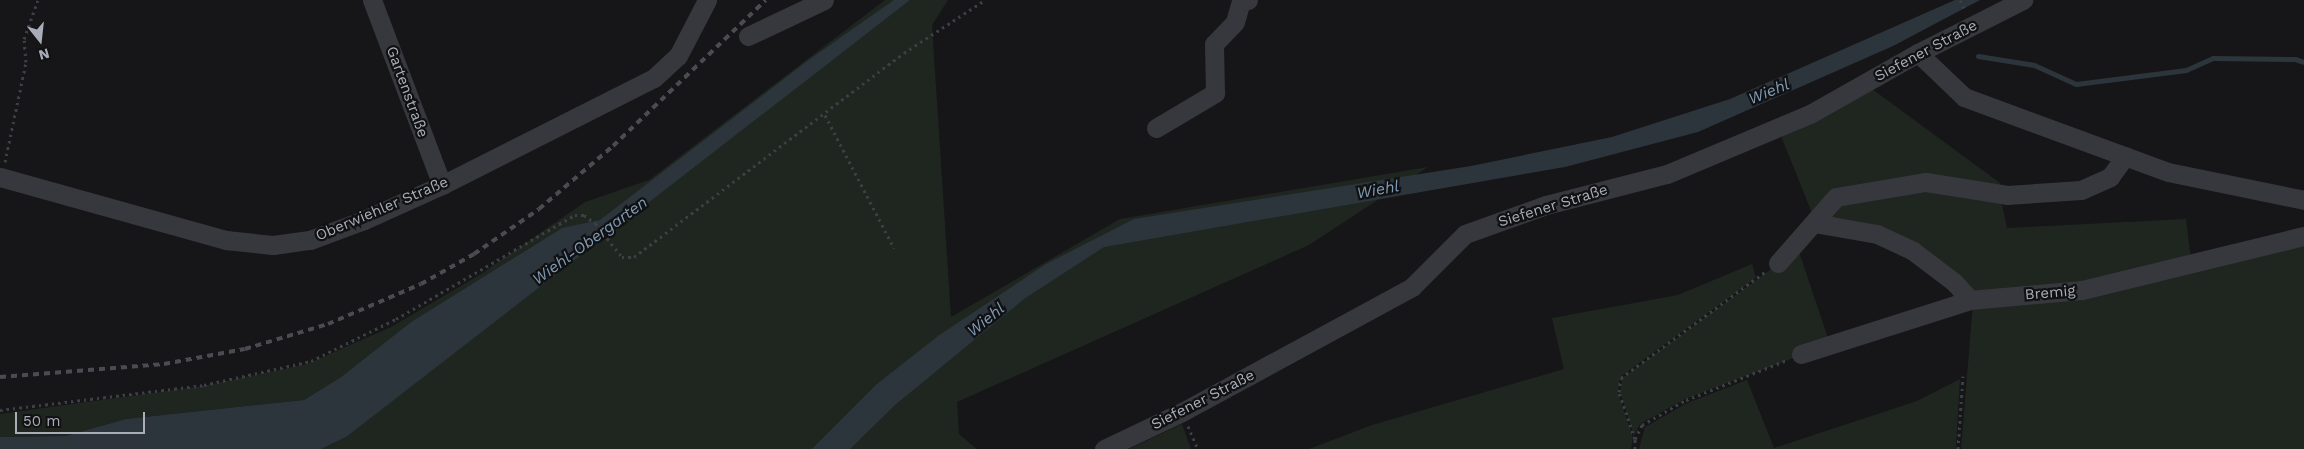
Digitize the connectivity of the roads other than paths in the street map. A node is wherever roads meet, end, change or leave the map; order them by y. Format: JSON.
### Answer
{"nodes":[{"id":1,"x":372,"y":0,"type":"edge"},
{"id":2,"x":707,"y":0,"type":"edge"},
{"id":3,"x":824,"y":0,"type":"edge"},
{"id":4,"x":1248,"y":0,"type":"edge"},
{"id":5,"x":2023,"y":0,"type":"edge"},
{"id":6,"x":748,"y":36,"type":"dead end"},
{"id":7,"x":1918,"y":53,"type":"junction"},
{"id":8,"x":1156,"y":128,"type":"dead end"},
{"id":9,"x":2125,"y":156,"type":"junction"},
{"id":10,"x":5,"y":171,"type":"edge"},
{"id":11,"x":442,"y":185,"type":"junction"},
{"id":12,"x":2304,"y":200,"type":"edge"},
{"id":13,"x":1819,"y":215,"type":"junction"},
{"id":14,"x":2304,"y":236,"type":"edge"},
{"id":15,"x":1778,"y":263,"type":"road end"},
{"id":16,"x":1970,"y":300,"type":"junction"},
{"id":17,"x":1801,"y":354,"type":"road end"},
{"id":18,"x":1104,"y":449,"type":"edge"}],
"edges":[{"from":1,"to":11,"type":"street","name":"Gartenstraße"},
{"from":2,"to":11,"type":"street","name":"Oberwiehler Straße"},
{"from":3,"to":6,"type":"street"},
{"from":4,"to":8,"type":"street"},
{"from":5,"to":7,"type":"street","name":"Siefener Straße"},
{"from":7,"to":9,"type":"street"},
{"from":7,"to":18,"type":"street","name":"Siefener Straße"},
{"from":9,"to":12,"type":"street"},
{"from":9,"to":13,"type":"street"},
{"from":10,"to":11,"type":"street","name":"Oberwiehler Straße"},
{"from":13,"to":15,"type":"street"},
{"from":13,"to":16,"type":"street"},
{"from":14,"to":16,"type":"street","name":"Bremig"},
{"from":16,"to":17,"type":"street","name":"Bremig"}]}
